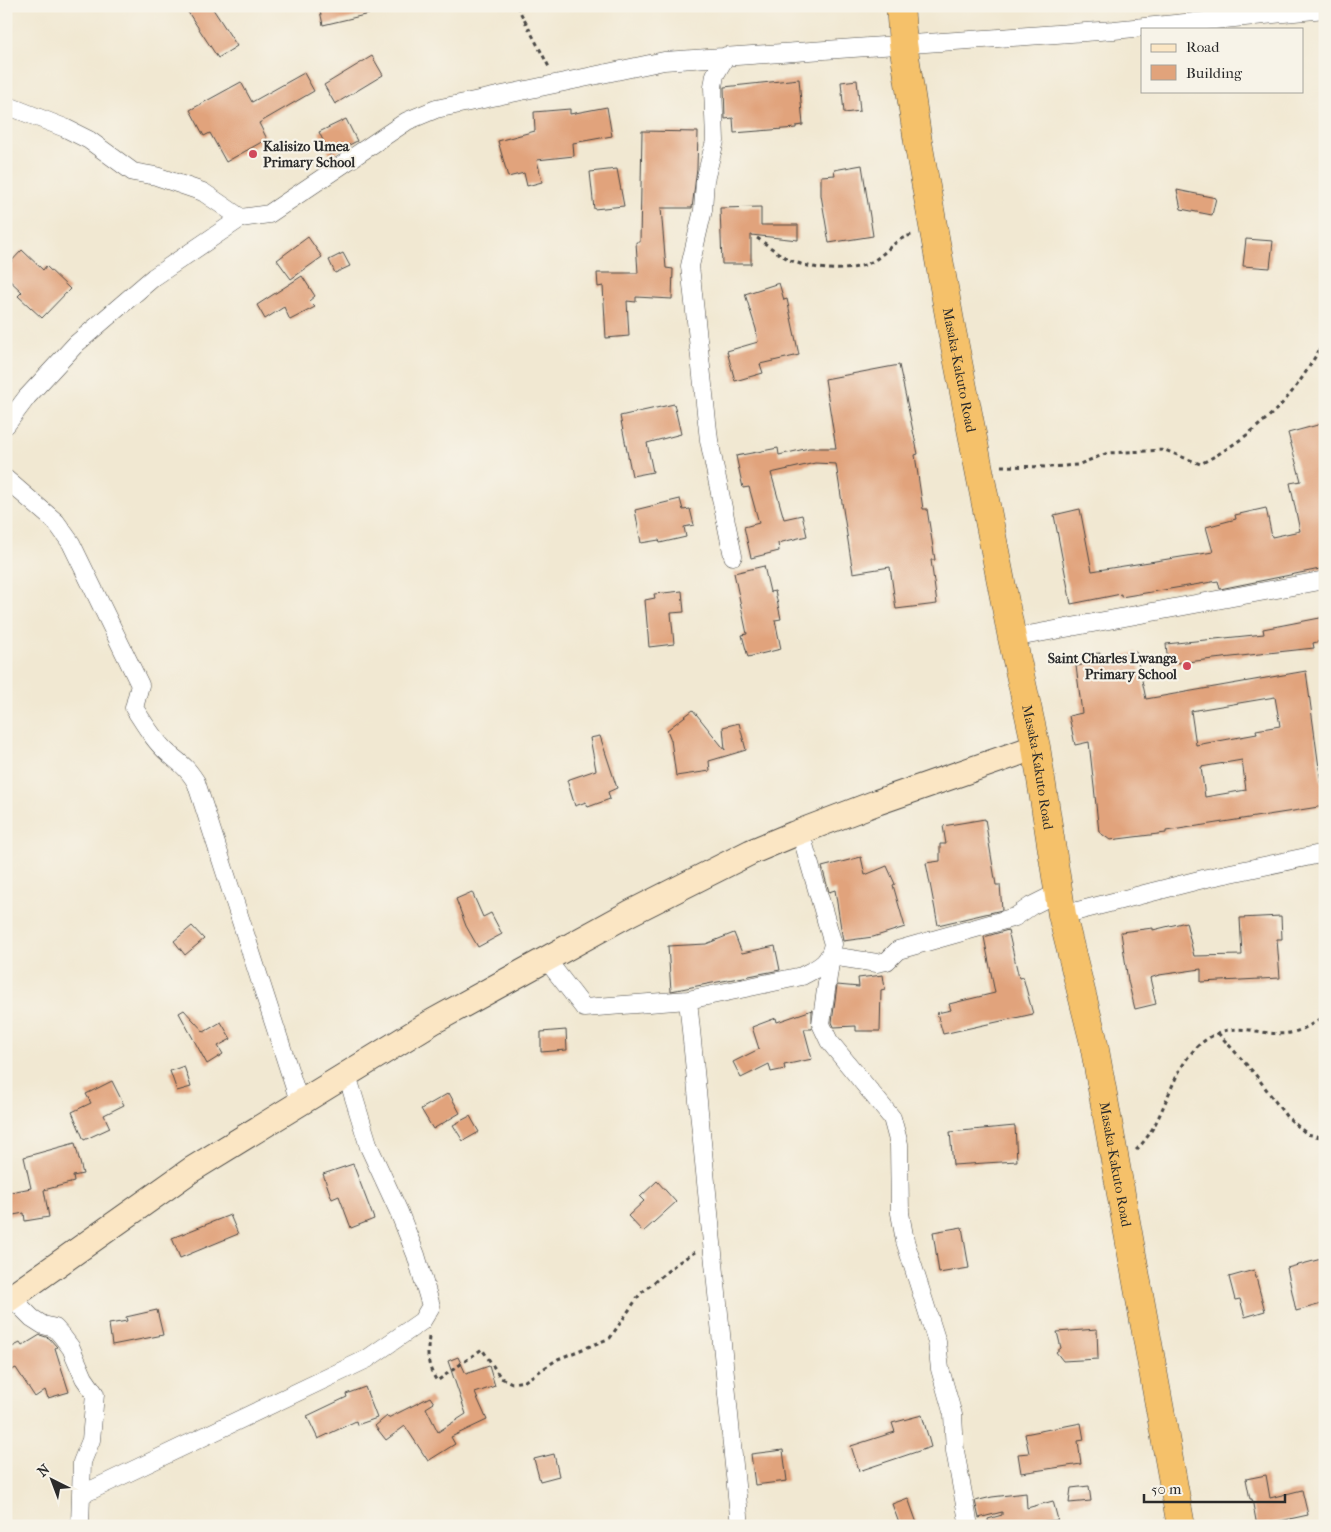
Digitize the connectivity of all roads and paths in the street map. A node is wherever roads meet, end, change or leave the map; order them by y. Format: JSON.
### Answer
{"nodes":[{"id":1,"x":518,"y":6,"type":"edge"},
{"id":2,"x":900,"y":6,"type":"edge"},
{"id":3,"x":1325,"y":9,"type":"edge"},
{"id":4,"x":903,"y":43,"type":"junction"},
{"id":5,"x":726,"y":56,"type":"junction"},
{"id":6,"x":557,"y":83,"type":"junction"},
{"id":7,"x":6,"y":105,"type":"edge"},
{"id":8,"x":241,"y":218,"type":"junction"},
{"id":9,"x":934,"y":231,"type":"junction"},
{"id":10,"x":758,"y":238,"type":"dead end"},
{"id":11,"x":1325,"y":341,"type":"edge"},
{"id":12,"x":6,"y":425,"type":"edge"},
{"id":13,"x":978,"y":466,"type":"junction"},
{"id":14,"x":6,"y":479,"type":"edge"},
{"id":15,"x":733,"y":556,"type":"dead end"},
{"id":16,"x":1325,"y":580,"type":"edge"},
{"id":17,"x":1012,"y":638,"type":"junction"},
{"id":18,"x":1036,"y":747,"type":"junction"},
{"id":19,"x":800,"y":831,"type":"junction"},
{"id":20,"x":1325,"y":853,"type":"edge"},
{"id":21,"x":1061,"y":904,"type":"junction"},
{"id":22,"x":831,"y":956,"type":"junction"},
{"id":23,"x":546,"y":959,"type":"junction"},
{"id":24,"x":688,"y":1000,"type":"junction"},
{"id":25,"x":1325,"y":1016,"type":"edge"},
{"id":26,"x":1218,"y":1033,"type":"junction"},
{"id":27,"x":348,"y":1075,"type":"junction"},
{"id":28,"x":300,"y":1104,"type":"junction"},
{"id":29,"x":1325,"y":1138,"type":"edge"},
{"id":30,"x":1116,"y":1170,"type":"junction"},
{"id":31,"x":712,"y":1242,"type":"junction"},
{"id":32,"x":9,"y":1300,"type":"edge"},
{"id":33,"x":431,"y":1306,"type":"junction"},
{"id":34,"x":81,"y":1495,"type":"junction"},
{"id":35,"x":80,"y":1526,"type":"edge"},
{"id":36,"x":740,"y":1526,"type":"edge"},
{"id":37,"x":969,"y":1526,"type":"edge"},
{"id":38,"x":1181,"y":1526,"type":"edge"}],
"edges":[{"from":1,"to":6,"type":"path"},
{"from":2,"to":4,"type":"highway","name":"Masaka-Kakuto Road"},
{"from":3,"to":4,"type":"street"},
{"from":4,"to":5,"type":"street"},
{"from":4,"to":9,"type":"highway","name":"Masaka-Kakuto Road"},
{"from":5,"to":6,"type":"street"},
{"from":5,"to":15,"type":"street"},
{"from":6,"to":8,"type":"street"},
{"from":7,"to":8,"type":"street"},
{"from":8,"to":12,"type":"street"},
{"from":9,"to":10,"type":"path"},
{"from":9,"to":13,"type":"highway","name":"Masaka-Kakuto Road"},
{"from":11,"to":13,"type":"path"},
{"from":13,"to":17,"type":"highway","name":"Masaka-Kakuto Road"},
{"from":14,"to":28,"type":"street"},
{"from":16,"to":17,"type":"street"},
{"from":17,"to":18,"type":"highway","name":"Masaka-Kakuto Road"},
{"from":18,"to":19,"type":"street"},
{"from":18,"to":21,"type":"highway","name":"Masaka-Kakuto Road"},
{"from":19,"to":22,"type":"street"},
{"from":19,"to":23,"type":"street"},
{"from":20,"to":21,"type":"street"},
{"from":21,"to":22,"type":"street"},
{"from":21,"to":30,"type":"highway","name":"Masaka-Kakuto Road"},
{"from":22,"to":24,"type":"street"},
{"from":22,"to":37,"type":"street"},
{"from":23,"to":24,"type":"street"},
{"from":23,"to":27,"type":"street"},
{"from":24,"to":31,"type":"street"},
{"from":25,"to":26,"type":"path"},
{"from":26,"to":29,"type":"path"},
{"from":26,"to":30,"type":"path"},
{"from":27,"to":28,"type":"street"},
{"from":27,"to":33,"type":"street"},
{"from":28,"to":32,"type":"street"},
{"from":30,"to":38,"type":"highway","name":"Masaka-Kakuto Road"},
{"from":31,"to":33,"type":"path"},
{"from":31,"to":36,"type":"street"},
{"from":32,"to":34,"type":"street"},
{"from":33,"to":34,"type":"street"},
{"from":34,"to":35,"type":"street"}]}
